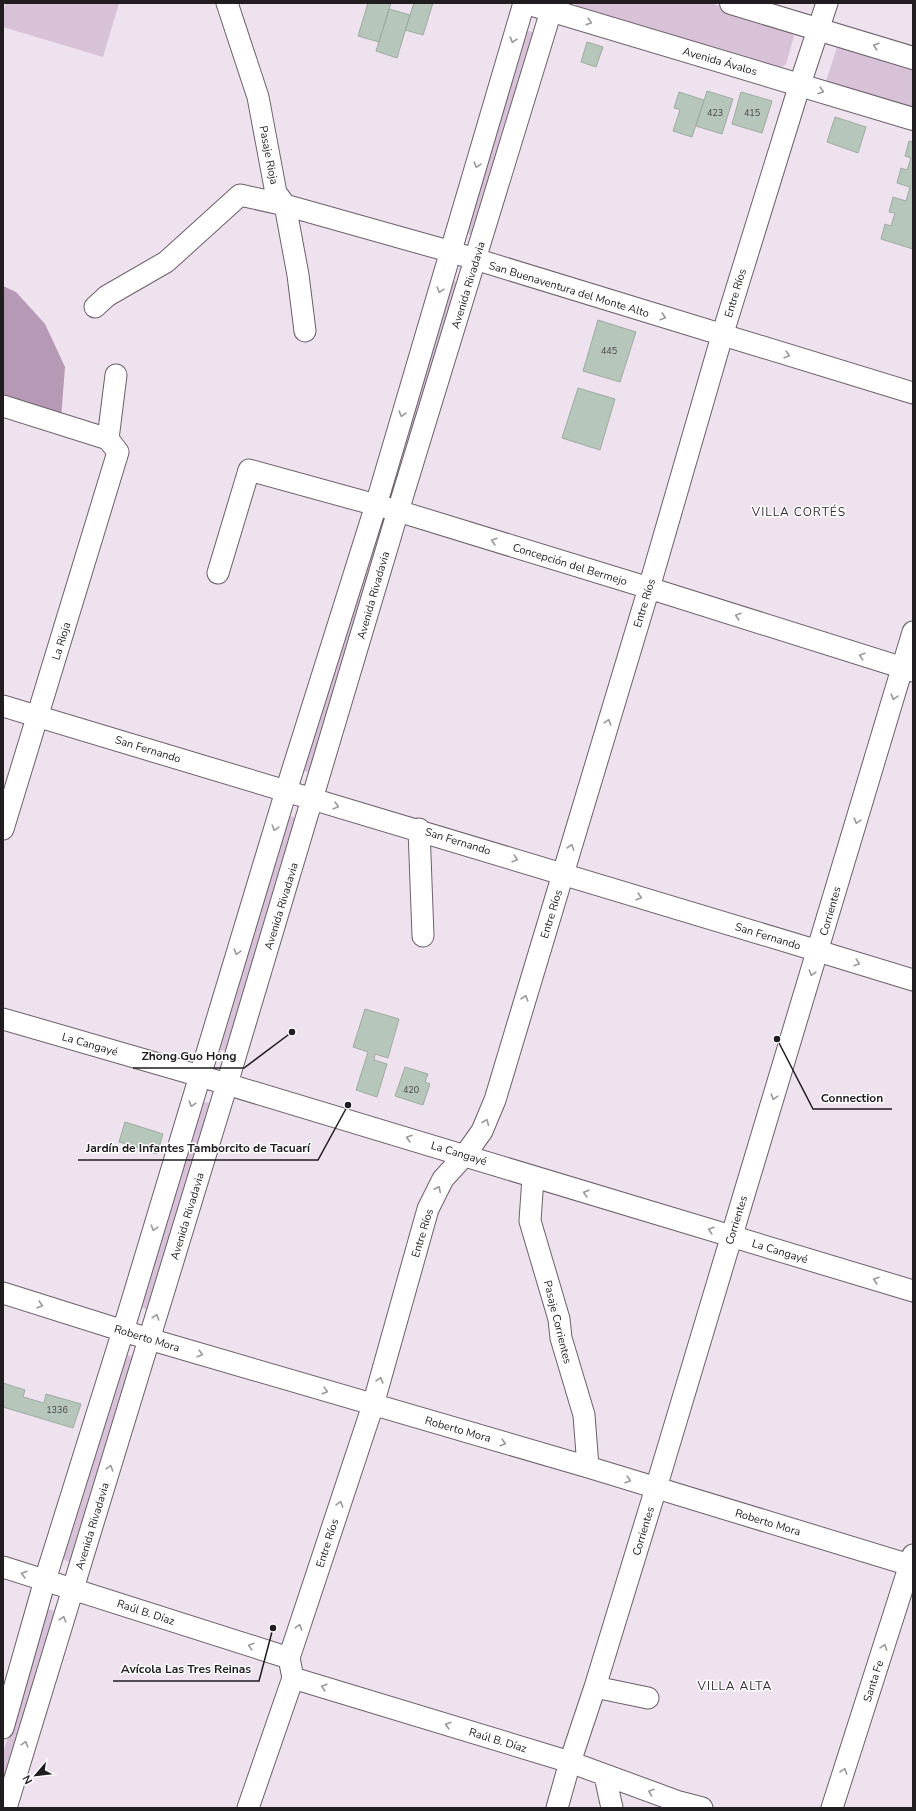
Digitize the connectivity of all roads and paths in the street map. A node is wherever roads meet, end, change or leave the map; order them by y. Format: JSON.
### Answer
{"nodes":[{"id":1,"x":227,"y":3,"type":"edge"},
{"id":2,"x":525,"y":3,"type":"edge"},
{"id":3,"x":731,"y":3,"type":"edge"},
{"id":4,"x":827,"y":3,"type":"edge"},
{"id":5,"x":553,"y":7,"type":"edge"},
{"id":6,"x":819,"y":29,"type":"junction"},
{"id":7,"x":913,"y":58,"type":"edge"},
{"id":8,"x":800,"y":84,"type":"junction"},
{"id":9,"x":913,"y":119,"type":"edge"},
{"id":10,"x":285,"y":205,"type":"junction"},
{"id":11,"x":452,"y":252,"type":"junction"},
{"id":12,"x":476,"y":260,"type":"junction"},
{"id":13,"x":95,"y":307,"type":"dead end"},
{"id":14,"x":305,"y":331,"type":"dead end"},
{"id":15,"x":722,"y":336,"type":"junction"},
{"id":16,"x":116,"y":375,"type":"dead end"},
{"id":17,"x":913,"y":393,"type":"edge"},
{"id":18,"x":3,"y":406,"type":"edge"},
{"id":19,"x":113,"y":446,"type":"junction"},
{"id":20,"x":376,"y":505,"type":"junction"},
{"id":21,"x":398,"y":511,"type":"junction"},
{"id":22,"x":218,"y":573,"type":"dead end"},
{"id":23,"x":649,"y":588,"type":"junction"},
{"id":24,"x":913,"y":632,"type":"edge"},
{"id":25,"x":908,"y":670,"type":"edge"},
{"id":26,"x":3,"y":706,"type":"edge"},
{"id":27,"x":38,"y":716,"type":"junction"},
{"id":28,"x":286,"y":791,"type":"junction"},
{"id":29,"x":313,"y":800,"type":"junction"},
{"id":30,"x":3,"y":829,"type":"edge"},
{"id":31,"x":418,"y":829,"type":"junction"},
{"id":32,"x":562,"y":874,"type":"junction"},
{"id":33,"x":423,"y":936,"type":"dead end"},
{"id":34,"x":818,"y":951,"type":"junction"},
{"id":35,"x":913,"y":980,"type":"edge"},
{"id":36,"x":3,"y":1019,"type":"edge"},
{"id":37,"x":200,"y":1076,"type":"junction"},
{"id":38,"x":227,"y":1084,"type":"junction"},
{"id":39,"x":465,"y":1155,"type":"junction"},
{"id":40,"x":533,"y":1177,"type":"junction"},
{"id":41,"x":731,"y":1236,"type":"junction"},
{"id":42,"x":913,"y":1291,"type":"edge"},
{"id":43,"x":3,"y":1293,"type":"edge"},
{"id":44,"x":124,"y":1330,"type":"junction"},
{"id":45,"x":149,"y":1339,"type":"junction"},
{"id":46,"x":373,"y":1405,"type":"junction"},
{"id":47,"x":588,"y":1467,"type":"junction"},
{"id":48,"x":656,"y":1488,"type":"junction"},
{"id":49,"x":912,"y":1562,"type":"edge"},
{"id":50,"x":3,"y":1567,"type":"edge"},
{"id":51,"x":45,"y":1580,"type":"junction"},
{"id":52,"x":73,"y":1589,"type":"junction"},
{"id":53,"x":291,"y":1668,"type":"junction"},
{"id":54,"x":595,"y":1687,"type":"junction"},
{"id":55,"x":648,"y":1698,"type":"dead end"},
{"id":56,"x":3,"y":1728,"type":"edge"},
{"id":57,"x":570,"y":1762,"type":"junction"},
{"id":58,"x":605,"y":1776,"type":"junction"},
{"id":59,"x":680,"y":1805,"type":"edge"},
{"id":60,"x":6,"y":1808,"type":"edge"},
{"id":61,"x":248,"y":1808,"type":"edge"},
{"id":62,"x":557,"y":1808,"type":"edge"},
{"id":63,"x":612,"y":1808,"type":"edge"},
{"id":64,"x":702,"y":1808,"type":"edge"},
{"id":65,"x":832,"y":1808,"type":"edge"}],
"edges":[{"from":1,"to":10,"type":"street","name":"Pasaje Rioja"},
{"from":2,"to":5,"type":"main road","name":"Avenida Ávalos"},
{"from":2,"to":11,"type":"street","one_way":true},
{"from":3,"to":6,"type":"main road"},
{"from":4,"to":6,"type":"street","name":"Entre Ríos"},
{"from":5,"to":8,"type":"main road","name":"Avenida Ávalos","one_way":true},
{"from":5,"to":12,"type":"street","name":"Avenida Rivadavia"},
{"from":7,"to":6,"type":"main road","one_way":true},
{"from":6,"to":8,"type":"street","name":"Entre Ríos"},
{"from":8,"to":9,"type":"main road","name":"Avenida Ávalos","one_way":true},
{"from":8,"to":15,"type":"street","name":"Entre Ríos"},
{"from":10,"to":11,"type":"street","name":"San Buenaventura del Monte Alto"},
{"from":10,"to":13,"type":"street","name":"San Buenaventura del Monte Alto"},
{"from":10,"to":14,"type":"street","name":"Pasaje Rioja"},
{"from":11,"to":12,"type":"street","name":"San Buenaventura del Monte Alto"},
{"from":11,"to":20,"type":"street","one_way":true},
{"from":12,"to":15,"type":"street","name":"San Buenaventura del Monte Alto","one_way":true},
{"from":12,"to":21,"type":"street","name":"Avenida Rivadavia"},
{"from":15,"to":17,"type":"street","name":"San Buenaventura del Monte Alto","one_way":true},
{"from":15,"to":23,"type":"street","name":"Entre Ríos"},
{"from":16,"to":19,"type":"street","name":"La Rioja"},
{"from":18,"to":19,"type":"street"},
{"from":19,"to":27,"type":"street","name":"La Rioja"},
{"from":20,"to":21,"type":"street","name":"Concepción del Bermejo"},
{"from":20,"to":22,"type":"street","name":"Concepción del Bermejo"},
{"from":20,"to":28,"type":"street"},
{"from":23,"to":21,"type":"street","name":"Concepción del Bermejo","one_way":true},
{"from":21,"to":29,"type":"street","name":"Avenida Rivadavia"},
{"from":25,"to":23,"type":"street","name":"Concepción del Bermejo","one_way":true},
{"from":32,"to":23,"type":"street","name":"Entre Ríos","one_way":true},
{"from":24,"to":25,"type":"street","name":"Corrientes"},
{"from":25,"to":34,"type":"street","name":"Corrientes","one_way":true},
{"from":26,"to":27,"type":"street","name":"San Fernando"},
{"from":27,"to":28,"type":"street","name":"San Fernando"},
{"from":27,"to":30,"type":"street","name":"La Rioja"},
{"from":28,"to":29,"type":"street","name":"San Fernando"},
{"from":28,"to":37,"type":"street","one_way":true},
{"from":29,"to":31,"type":"street","name":"San Fernando","one_way":true},
{"from":29,"to":38,"type":"street","name":"Avenida Rivadavia"},
{"from":31,"to":32,"type":"street","name":"San Fernando","one_way":true},
{"from":31,"to":33,"type":"street"},
{"from":32,"to":34,"type":"street","name":"San Fernando","one_way":true},
{"from":39,"to":32,"type":"street","name":"Entre Ríos","one_way":true},
{"from":34,"to":35,"type":"street","name":"San Fernando","one_way":true},
{"from":34,"to":41,"type":"street","name":"Corrientes","one_way":true},
{"from":36,"to":37,"type":"street","name":"La Cangayé"},
{"from":37,"to":38,"type":"street","name":"La Cangayé"},
{"from":37,"to":44,"type":"street","one_way":true},
{"from":39,"to":38,"type":"street","name":"La Cangayé","one_way":true},
{"from":45,"to":38,"type":"street","name":"Avenida Rivadavia","one_way":true},
{"from":39,"to":40,"type":"street","name":"La Cangayé"},
{"from":46,"to":39,"type":"street","name":"Entre Ríos","one_way":true},
{"from":41,"to":40,"type":"street","name":"La Cangayé","one_way":true},
{"from":40,"to":47,"type":"street","name":"Pasaje Corrientes"},
{"from":42,"to":41,"type":"street","name":"La Cangayé","one_way":true},
{"from":41,"to":48,"type":"street","name":"Corrientes"},
{"from":43,"to":44,"type":"street","name":"Roberto Mora","one_way":true},
{"from":44,"to":45,"type":"street","name":"Roberto Mora"},
{"from":44,"to":51,"type":"street"},
{"from":45,"to":46,"type":"street","name":"Roberto Mora","one_way":true},
{"from":52,"to":45,"type":"street","name":"Avenida Rivadavia","one_way":true},
{"from":46,"to":47,"type":"street","name":"Roberto Mora","one_way":true},
{"from":53,"to":46,"type":"street","name":"Entre Ríos","one_way":true},
{"from":47,"to":48,"type":"street","name":"Roberto Mora","one_way":true},
{"from":48,"to":49,"type":"street","name":"Roberto Mora"},
{"from":48,"to":54,"type":"street","name":"Corrientes"},
{"from":65,"to":49,"type":"street","name":"Santa Fe","one_way":true},
{"from":51,"to":50,"type":"street","name":"Raúl B. Díaz","one_way":true},
{"from":51,"to":52,"type":"street","name":"Raúl B. Díaz"},
{"from":51,"to":56,"type":"street"},
{"from":53,"to":52,"type":"street","name":"Raúl B. Díaz","one_way":true},
{"from":60,"to":52,"type":"street","name":"Avenida Rivadavia","one_way":true},
{"from":57,"to":53,"type":"street","name":"Raúl B. Díaz","one_way":true},
{"from":53,"to":61,"type":"street","name":"Entre Ríos"},
{"from":54,"to":55,"type":"street"},
{"from":54,"to":57,"type":"street","name":"Corrientes"},
{"from":57,"to":58,"type":"street","name":"Raúl B. Díaz"},
{"from":57,"to":62,"type":"street","name":"Corrientes"},
{"from":59,"to":58,"type":"street","name":"Raúl B. Díaz","one_way":true},
{"from":58,"to":63,"type":"street"},
{"from":59,"to":64,"type":"street","name":"Raúl B. Díaz"}]}
